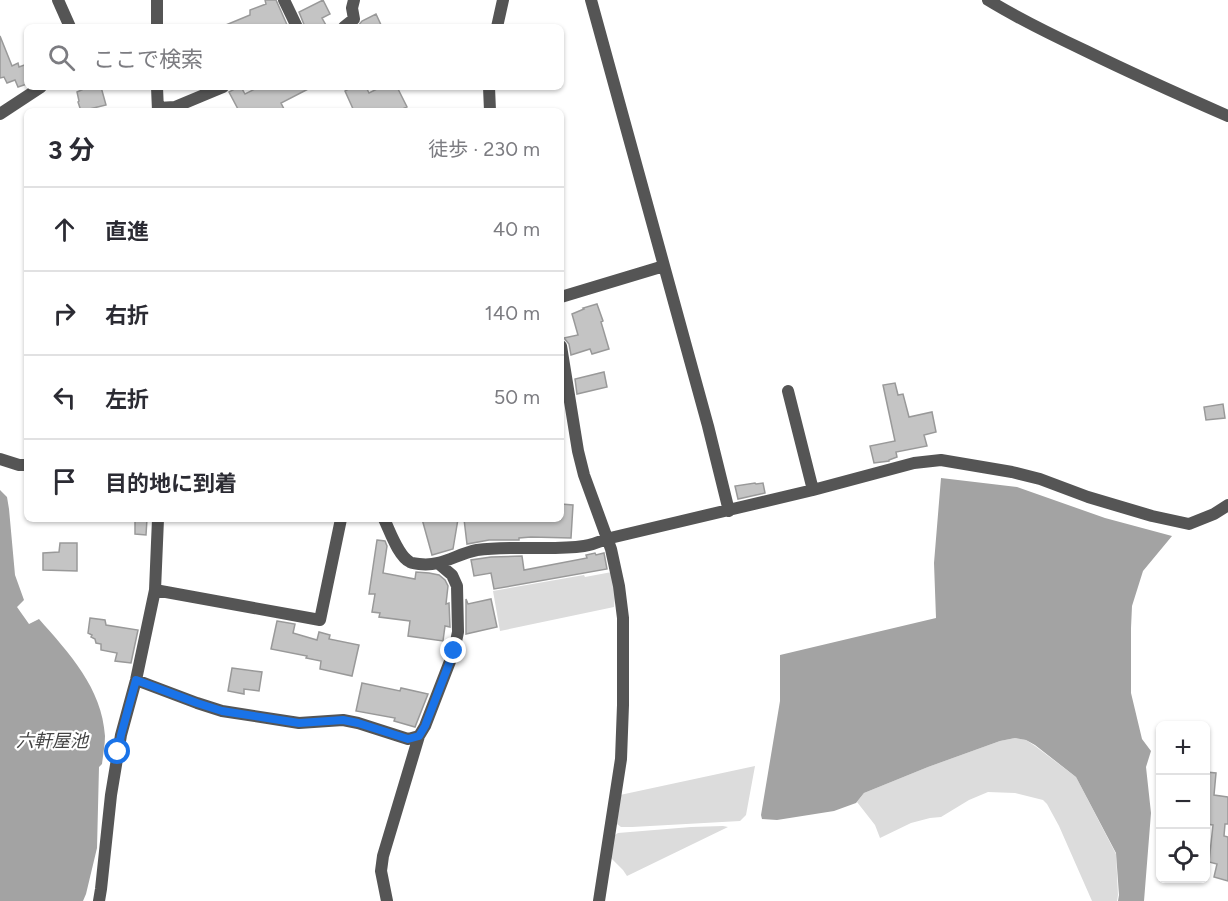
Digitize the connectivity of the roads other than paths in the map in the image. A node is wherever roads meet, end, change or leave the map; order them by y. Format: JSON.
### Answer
{"nodes":[{"id":1,"x":58,"y":0,"type":"edge"},
{"id":2,"x":157,"y":0,"type":"edge"},
{"id":3,"x":284,"y":0,"type":"edge"},
{"id":4,"x":354,"y":0,"type":"edge"},
{"id":5,"x":503,"y":0,"type":"edge"},
{"id":6,"x":591,"y":0,"type":"edge"},
{"id":7,"x":988,"y":0,"type":"edge"},
{"id":8,"x":69,"y":24,"type":"edge"},
{"id":9,"x":157,"y":24,"type":"edge"},
{"id":10,"x":296,"y":24,"type":"edge"},
{"id":11,"x":348,"y":24,"type":"edge"},
{"id":12,"x":498,"y":24,"type":"edge"},
{"id":13,"x":36,"y":90,"type":"edge"},
{"id":14,"x":157,"y":90,"type":"edge"},
{"id":15,"x":216,"y":90,"type":"edge"},
{"id":16,"x":489,"y":90,"type":"edge"},
{"id":17,"x":158,"y":108,"type":"edge"},
{"id":18,"x":169,"y":108,"type":"edge"},
{"id":19,"x":490,"y":108,"type":"edge"},
{"id":20,"x":0,"y":114,"type":"edge"},
{"id":21,"x":1228,"y":116,"type":"edge"},
{"id":22,"x":664,"y":266,"type":"junction"},
{"id":23,"x":564,"y":296,"type":"edge"},
{"id":24,"x":564,"y":365,"type":"edge"},
{"id":25,"x":788,"y":391,"type":"dead end"},
{"id":26,"x":0,"y":459,"type":"edge"},
{"id":27,"x":24,"y":465,"type":"edge"},
{"id":28,"x":813,"y":490,"type":"junction"},
{"id":29,"x":1228,"y":505,"type":"edge"},
{"id":30,"x":729,"y":511,"type":"junction"},
{"id":31,"x":158,"y":522,"type":"edge"},
{"id":32,"x":340,"y":522,"type":"edge"},
{"id":33,"x":385,"y":522,"type":"edge"},
{"id":34,"x":606,"y":539,"type":"junction"},
{"id":35,"x":440,"y":564,"type":"junction"},
{"id":36,"x":155,"y":590,"type":"junction"},
{"id":37,"x":136,"y":680,"type":"junction"},
{"id":38,"x":419,"y":736,"type":"junction"},
{"id":39,"x":99,"y":901,"type":"edge"},
{"id":40,"x":387,"y":901,"type":"edge"},
{"id":41,"x":599,"y":901,"type":"edge"}],
"edges":[{"from":1,"to":8,"type":"street"},
{"from":2,"to":9,"type":"street"},
{"from":3,"to":10,"type":"street"},
{"from":4,"to":11,"type":"street"},
{"from":5,"to":12,"type":"street"},
{"from":6,"to":22,"type":"street"},
{"from":7,"to":21,"type":"street"},
{"from":13,"to":20,"type":"street"},
{"from":14,"to":17,"type":"street"},
{"from":15,"to":18,"type":"street"},
{"from":16,"to":19,"type":"street"},
{"from":22,"to":23,"type":"street"},
{"from":22,"to":30,"type":"street"},
{"from":24,"to":34,"type":"street"},
{"from":25,"to":28,"type":"street"},
{"from":26,"to":27,"type":"street"},
{"from":28,"to":29,"type":"street"},
{"from":28,"to":30,"type":"street"},
{"from":30,"to":34,"type":"street"},
{"from":31,"to":36,"type":"street"},
{"from":32,"to":36,"type":"street"},
{"from":33,"to":35,"type":"street"},
{"from":34,"to":35,"type":"street"},
{"from":34,"to":41,"type":"street"},
{"from":35,"to":38,"type":"street"},
{"from":36,"to":37,"type":"street"},
{"from":37,"to":38,"type":"street"},
{"from":37,"to":39,"type":"street"},
{"from":38,"to":40,"type":"street"}]}
